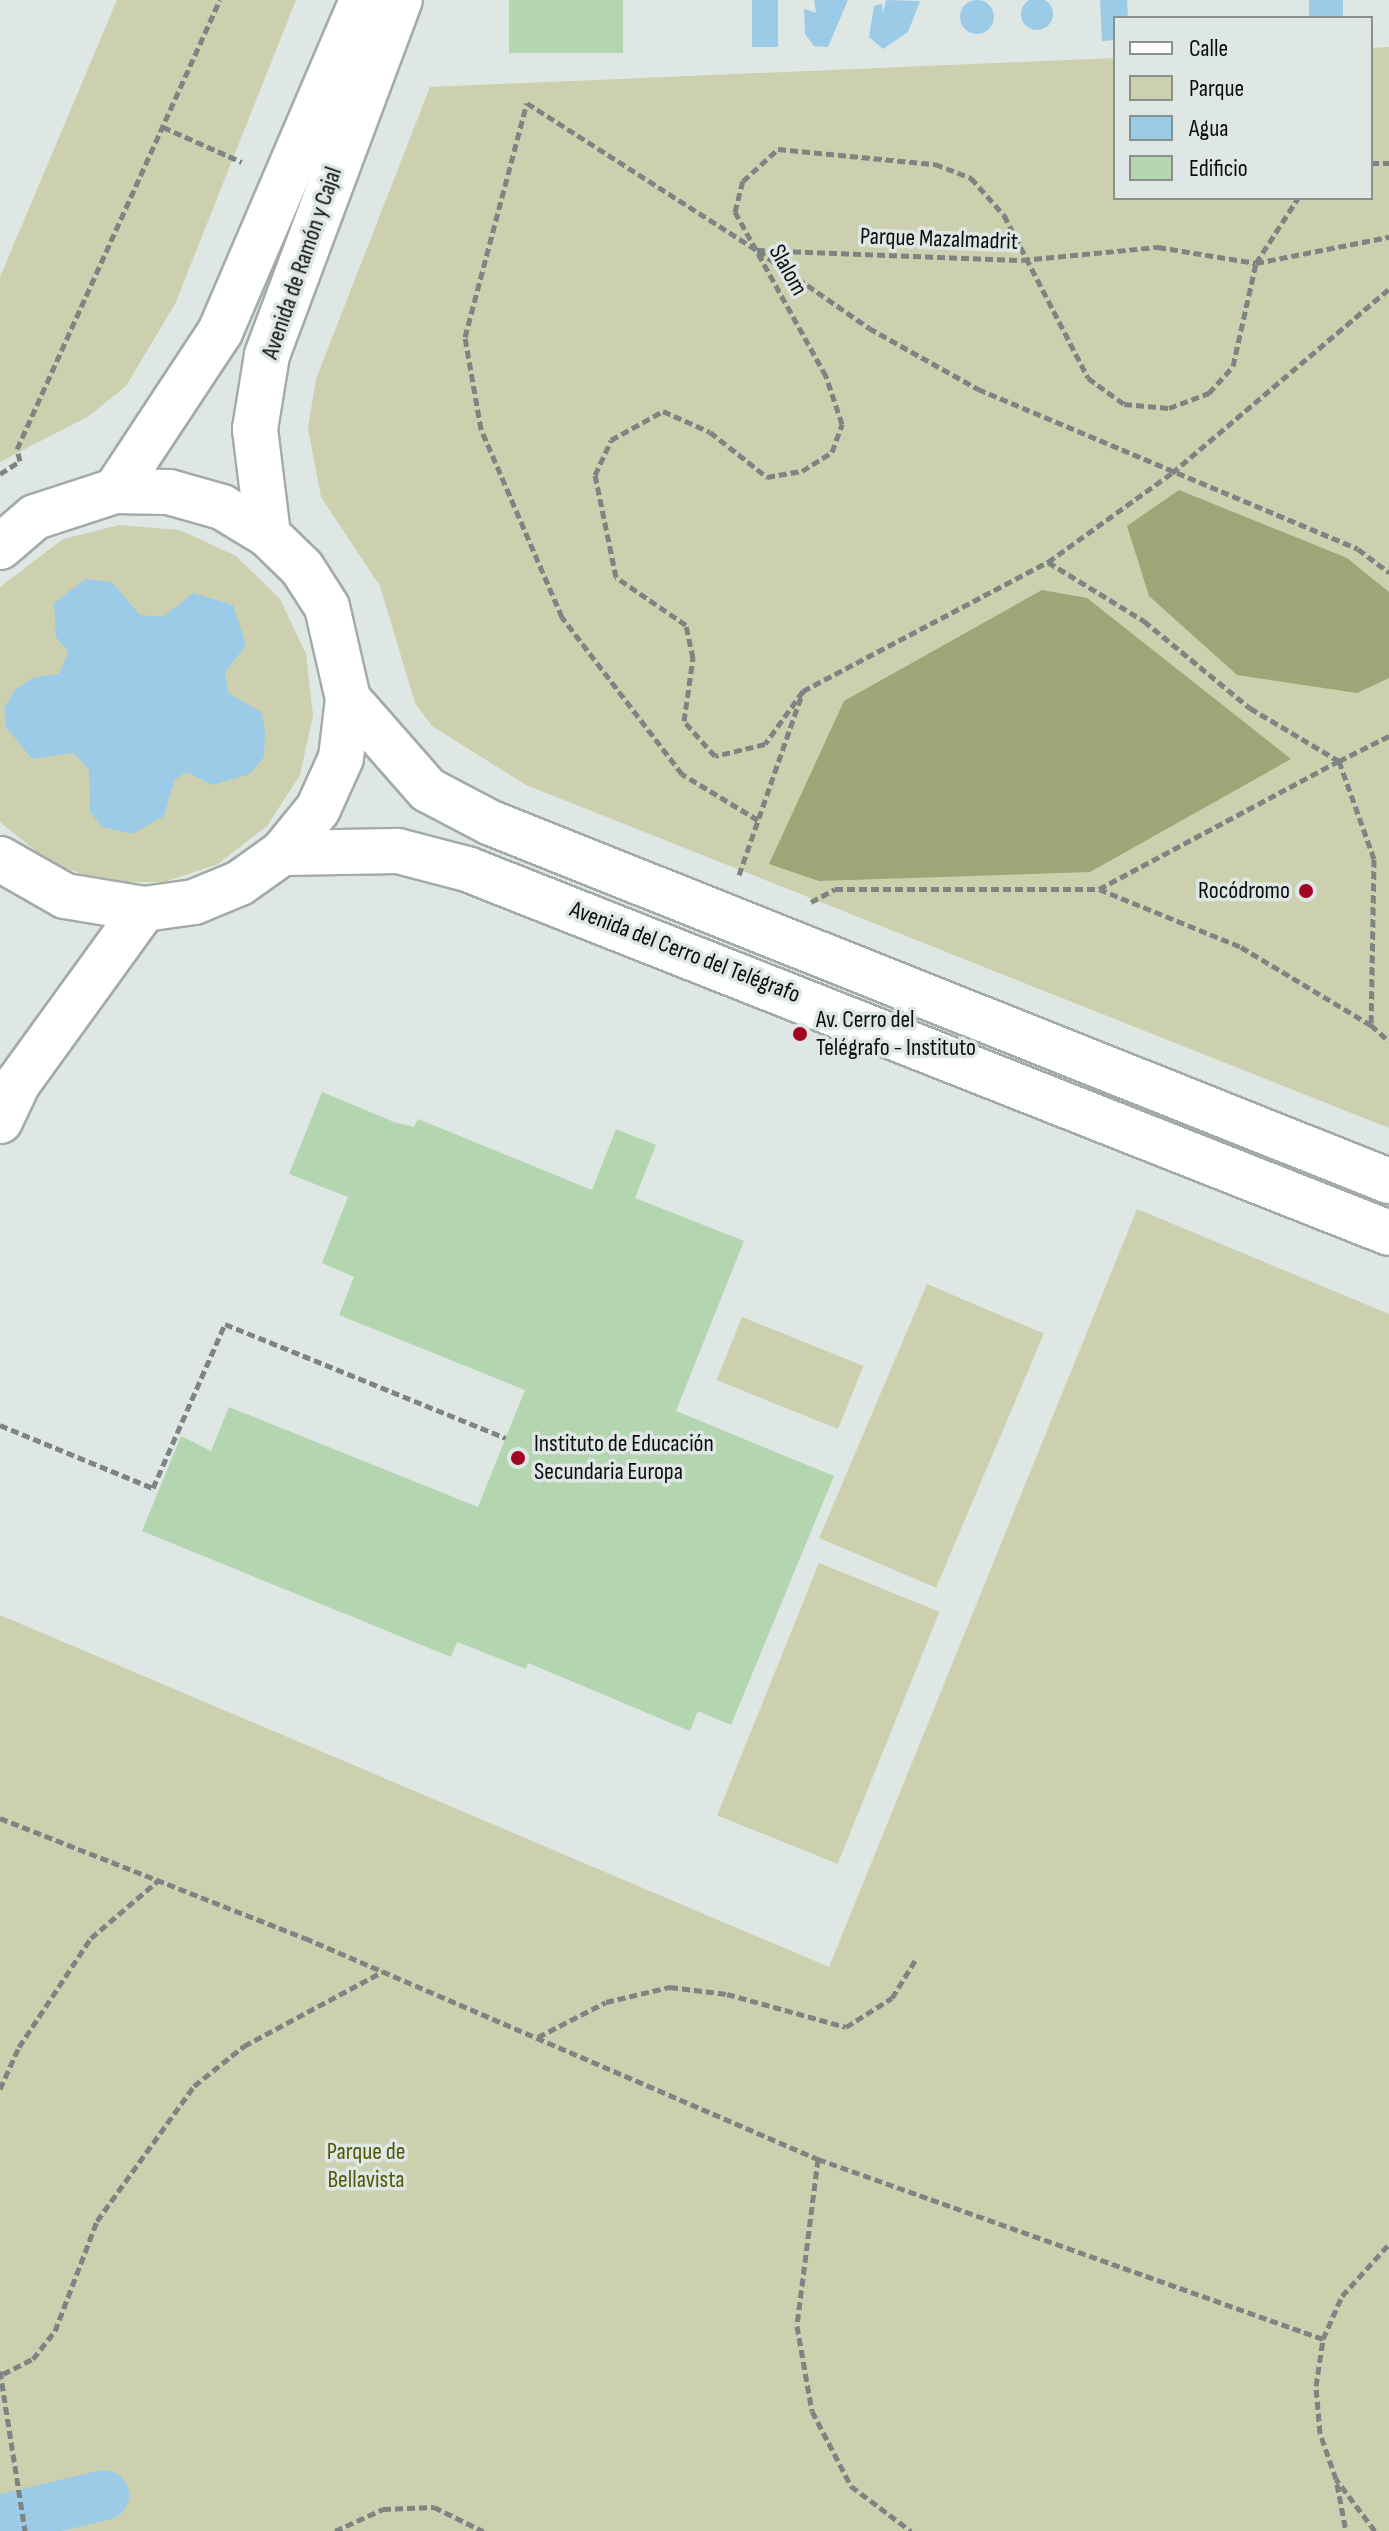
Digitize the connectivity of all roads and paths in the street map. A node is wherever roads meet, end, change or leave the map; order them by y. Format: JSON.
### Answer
{"nodes":[{"id":1,"x":220,"y":0,"type":"edge"},
{"id":2,"x":362,"y":0,"type":"edge"},
{"id":3,"x":400,"y":0,"type":"edge"},
{"id":4,"x":163,"y":127,"type":"junction"},
{"id":5,"x":243,"y":163,"type":"dead end"},
{"id":6,"x":1297,"y":200,"type":"edge"},
{"id":7,"x":1389,"y":237,"type":"edge"},
{"id":8,"x":757,"y":250,"type":"junction"},
{"id":9,"x":1022,"y":260,"type":"junction"},
{"id":10,"x":1256,"y":263,"type":"junction"},
{"id":11,"x":1389,"y":289,"type":"edge"},
{"id":12,"x":1172,"y":473,"type":"junction"},
{"id":13,"x":0,"y":474,"type":"edge"},
{"id":14,"x":115,"y":491,"type":"junction"},
{"id":15,"x":268,"y":535,"type":"junction"},
{"id":16,"x":0,"y":547,"type":"edge"},
{"id":17,"x":1048,"y":562,"type":"junction"},
{"id":18,"x":1389,"y":572,"type":"edge"},
{"id":19,"x":803,"y":691,"type":"junction"},
{"id":20,"x":348,"y":699,"type":"junction"},
{"id":21,"x":1389,"y":736,"type":"edge"},
{"id":22,"x":1339,"y":761,"type":"junction"},
{"id":23,"x":758,"y":820,"type":"junction"},
{"id":24,"x":282,"y":853,"type":"junction"},
{"id":25,"x":0,"y":859,"type":"edge"},
{"id":26,"x":738,"y":879,"type":"dead end"},
{"id":27,"x":1099,"y":889,"type":"junction"},
{"id":28,"x":803,"y":906,"type":"dead end"},
{"id":29,"x":144,"y":909,"type":"junction"},
{"id":30,"x":1371,"y":1025,"type":"junction"},
{"id":31,"x":1389,"y":1041,"type":"edge"},
{"id":32,"x":0,"y":1121,"type":"edge"},
{"id":33,"x":1389,"y":1181,"type":"edge"},
{"id":34,"x":1389,"y":1233,"type":"edge"},
{"id":35,"x":0,"y":1425,"type":"edge"},
{"id":36,"x":506,"y":1438,"type":"dead end"},
{"id":37,"x":0,"y":1818,"type":"edge"},
{"id":38,"x":160,"y":1879,"type":"junction"},
{"id":39,"x":916,"y":1959,"type":"dead end"},
{"id":40,"x":383,"y":1971,"type":"junction"},
{"id":41,"x":537,"y":2038,"type":"junction"},
{"id":42,"x":0,"y":2089,"type":"edge"},
{"id":43,"x":818,"y":2159,"type":"junction"},
{"id":44,"x":1389,"y":2244,"type":"edge"},
{"id":45,"x":1323,"y":2339,"type":"junction"},
{"id":46,"x":1,"y":2373,"type":"edge"},
{"id":47,"x":1336,"y":2479,"type":"junction"},
{"id":48,"x":25,"y":2531,"type":"edge"},
{"id":49,"x":335,"y":2531,"type":"edge"},
{"id":50,"x":483,"y":2531,"type":"edge"},
{"id":51,"x":911,"y":2531,"type":"edge"},
{"id":52,"x":1346,"y":2531,"type":"edge"},
{"id":53,"x":1375,"y":2531,"type":"edge"}],
"edges":[{"from":1,"to":4,"type":"path"},
{"from":2,"to":14,"type":"street","name":"Avenida de Ramón y Cajal"},
{"from":3,"to":15,"type":"street","name":"Avenida de Ramón y Cajal"},
{"from":4,"to":5,"type":"path"},
{"from":4,"to":13,"type":"path"},
{"from":6,"to":10,"type":"path","name":"Slalom"},
{"from":7,"to":10,"type":"path","name":"Parque Mazalmadrit"},
{"from":8,"to":9,"type":"path","name":"Parque Mazalmadrit"},
{"from":8,"to":9,"type":"path","name":"Slalom"},
{"from":8,"to":12,"type":"path"},
{"from":8,"to":19,"type":"path","name":"Slalom"},
{"from":8,"to":23,"type":"path"},
{"from":9,"to":10,"type":"path","name":"Parque Mazalmadrit"},
{"from":9,"to":10,"type":"path","name":"Slalom"},
{"from":11,"to":12,"type":"path"},
{"from":12,"to":17,"type":"path"},
{"from":12,"to":18,"type":"path"},
{"from":14,"to":15,"type":"street"},
{"from":14,"to":16,"type":"street"},
{"from":15,"to":20,"type":"street"},
{"from":17,"to":19,"type":"path"},
{"from":17,"to":22,"type":"path"},
{"from":19,"to":23,"type":"path"},
{"from":20,"to":24,"type":"street"},
{"from":20,"to":33,"type":"street","name":"Avenida del Cerro del Telégrafo"},
{"from":21,"to":22,"type":"path"},
{"from":22,"to":27,"type":"path"},
{"from":22,"to":30,"type":"path"},
{"from":23,"to":26,"type":"path"},
{"from":24,"to":29,"type":"street"},
{"from":24,"to":34,"type":"street","name":"Avenida del Cerro del Telégrafo"},
{"from":25,"to":29,"type":"street"},
{"from":27,"to":28,"type":"path"},
{"from":27,"to":30,"type":"path"},
{"from":29,"to":32,"type":"street"},
{"from":30,"to":31,"type":"path"},
{"from":35,"to":36,"type":"path"},
{"from":37,"to":38,"type":"path"},
{"from":38,"to":40,"type":"path"},
{"from":38,"to":42,"type":"path"},
{"from":39,"to":41,"type":"path"},
{"from":40,"to":41,"type":"path"},
{"from":40,"to":46,"type":"path"},
{"from":41,"to":43,"type":"path"},
{"from":43,"to":45,"type":"path"},
{"from":43,"to":51,"type":"path"},
{"from":44,"to":45,"type":"path"},
{"from":45,"to":47,"type":"path"},
{"from":46,"to":48,"type":"path"},
{"from":47,"to":52,"type":"path"},
{"from":47,"to":53,"type":"path"},
{"from":49,"to":50,"type":"path"}]}
